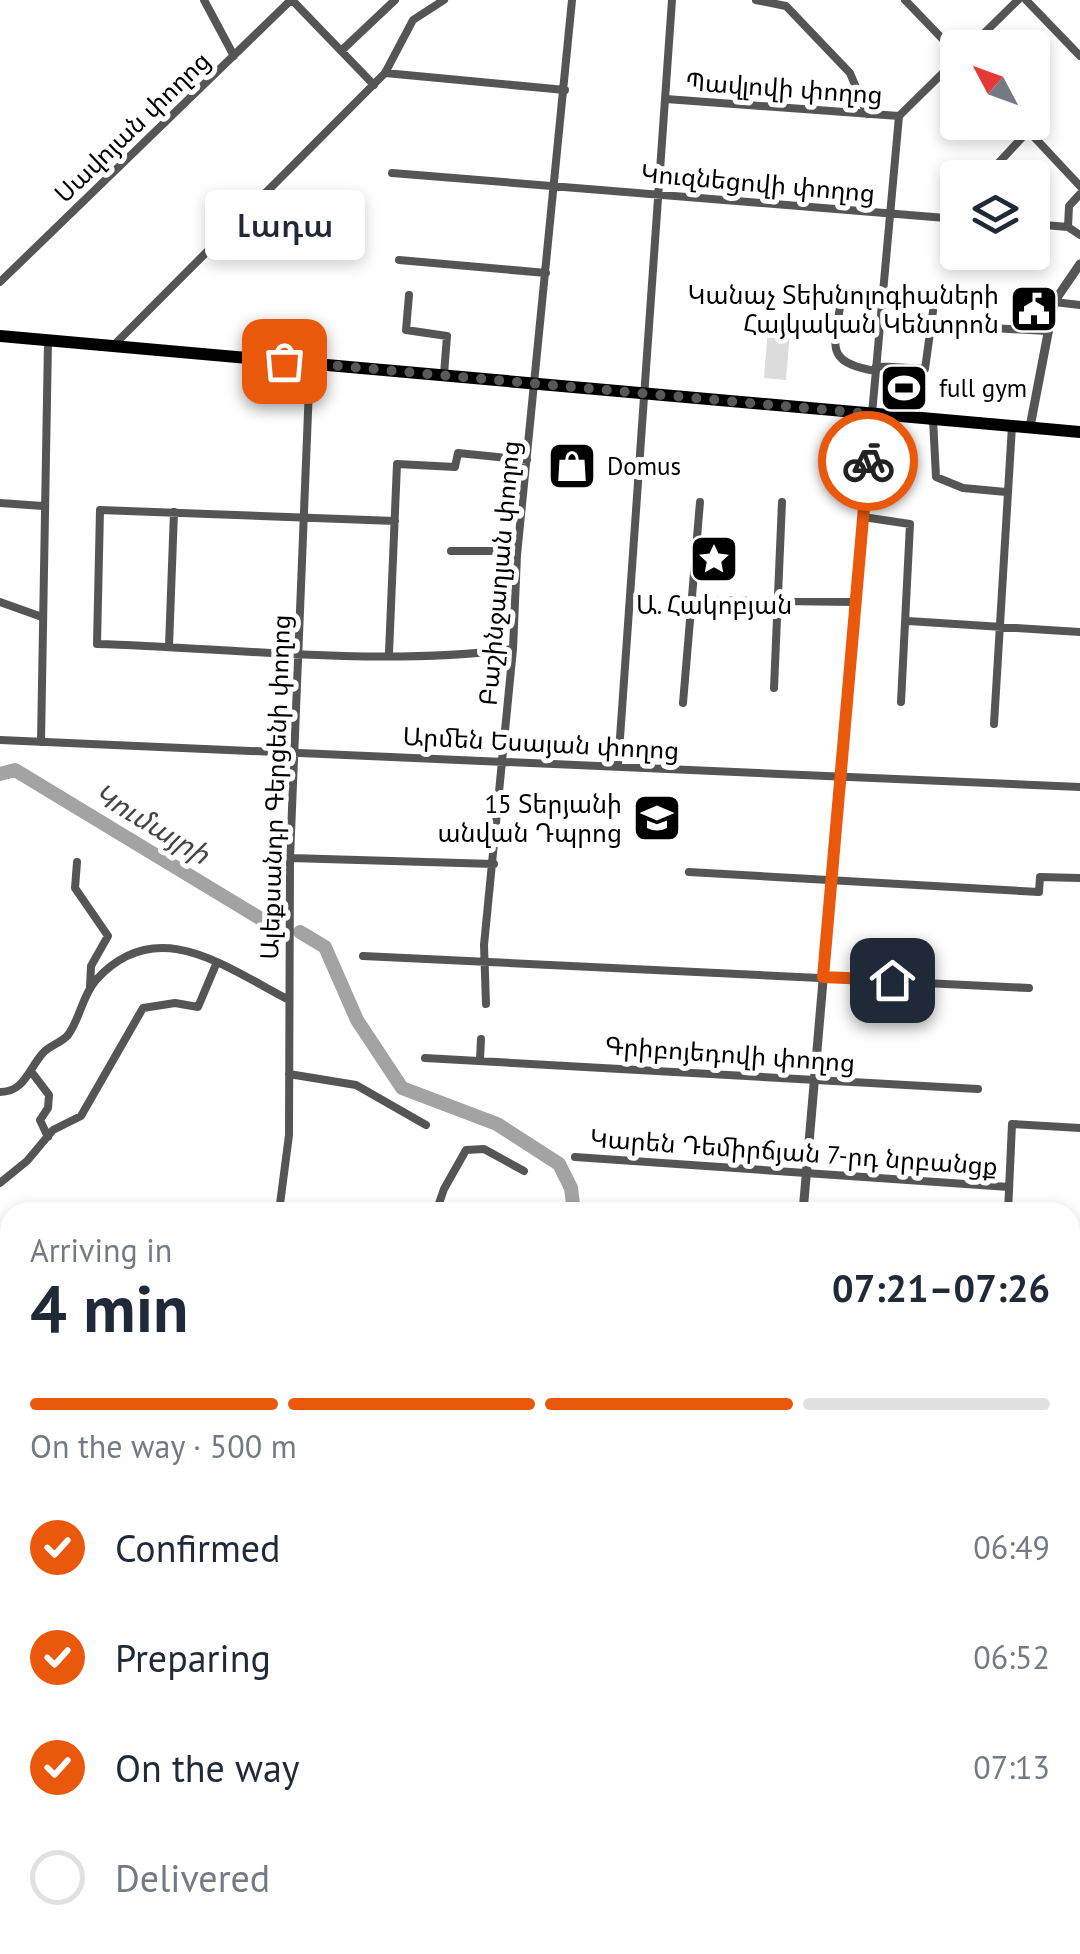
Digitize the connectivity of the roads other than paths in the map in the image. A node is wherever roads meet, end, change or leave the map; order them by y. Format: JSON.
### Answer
{"nodes":[{"id":1,"x":204,"y":0,"type":"edge"},
{"id":2,"x":292,"y":0,"type":"edge"},
{"id":3,"x":395,"y":0,"type":"edge"},
{"id":4,"x":444,"y":0,"type":"edge"},
{"id":5,"x":572,"y":0,"type":"edge"},
{"id":6,"x":672,"y":0,"type":"edge"},
{"id":7,"x":756,"y":0,"type":"edge"},
{"id":8,"x":905,"y":0,"type":"edge"},
{"id":9,"x":1018,"y":0,"type":"edge"},
{"id":10,"x":1026,"y":0,"type":"edge"},
{"id":11,"x":987,"y":30,"type":"edge"},
{"id":12,"x":940,"y":38,"type":"edge"},
{"id":13,"x":341,"y":51,"type":"junction"},
{"id":14,"x":234,"y":56,"type":"junction"},
{"id":15,"x":1080,"y":56,"type":"edge"},
{"id":16,"x":385,"y":73,"type":"junction"},
{"id":17,"x":940,"y":75,"type":"edge"},
{"id":18,"x":374,"y":85,"type":"junction"},
{"id":19,"x":565,"y":90,"type":"junction"},
{"id":20,"x":666,"y":99,"type":"junction"},
{"id":21,"x":866,"y":114,"type":"junction"},
{"id":22,"x":899,"y":116,"type":"junction"},
{"id":23,"x":1020,"y":140,"type":"edge"},
{"id":24,"x":1036,"y":140,"type":"edge"},
{"id":25,"x":1001,"y":160,"type":"edge"},
{"id":26,"x":392,"y":173,"type":"dead end"},
{"id":27,"x":555,"y":185,"type":"junction"},
{"id":28,"x":1080,"y":190,"type":"edge"},
{"id":29,"x":658,"y":194,"type":"junction"},
{"id":30,"x":890,"y":215,"type":"junction"},
{"id":31,"x":940,"y":218,"type":"edge"},
{"id":32,"x":1050,"y":226,"type":"edge"},
{"id":33,"x":1068,"y":227,"type":"junction"},
{"id":34,"x":1080,"y":235,"type":"edge"},
{"id":35,"x":399,"y":260,"type":"dead end"},
{"id":36,"x":1080,"y":264,"type":"edge"},
{"id":37,"x":546,"y":272,"type":"junction"},
{"id":38,"x":0,"y":282,"type":"edge"},
{"id":39,"x":409,"y":295,"type":"dead end"},
{"id":40,"x":841,"y":298,"type":"dead end"},
{"id":41,"x":1054,"y":302,"type":"junction"},
{"id":42,"x":1080,"y":305,"type":"edge"},
{"id":43,"x":933,"y":311,"type":"dead end"},
{"id":44,"x":1046,"y":331,"type":"junction"},
{"id":45,"x":931,"y":332,"type":"junction"},
{"id":46,"x":0,"y":336,"type":"edge"},
{"id":47,"x":48,"y":342,"type":"junction"},
{"id":48,"x":112,"y":347,"type":"junction"},
{"id":49,"x":310,"y":363,"type":"junction"},
{"id":50,"x":876,"y":369,"type":"junction"},
{"id":51,"x":444,"y":374,"type":"junction"},
{"id":52,"x":535,"y":383,"type":"junction"},
{"id":53,"x":646,"y":393,"type":"junction"},
{"id":54,"x":872,"y":414,"type":"junction"},
{"id":55,"x":933,"y":420,"type":"junction"},
{"id":56,"x":1012,"y":426,"type":"junction"},
{"id":57,"x":1030,"y":427,"type":"junction"},
{"id":58,"x":1080,"y":432,"type":"edge"},
{"id":59,"x":527,"y":460,"type":"junction"},
{"id":60,"x":1006,"y":492,"type":"junction"},
{"id":61,"x":700,"y":502,"type":"dead end"},
{"id":62,"x":782,"y":502,"type":"dead end"},
{"id":63,"x":0,"y":503,"type":"edge"},
{"id":64,"x":43,"y":506,"type":"junction"},
{"id":65,"x":174,"y":512,"type":"junction"},
{"id":66,"x":305,"y":516,"type":"junction"},
{"id":67,"x":864,"y":518,"type":"junction"},
{"id":68,"x":395,"y":521,"type":"junction"},
{"id":69,"x":452,"y":551,"type":"dead end"},
{"id":70,"x":517,"y":552,"type":"junction"},
{"id":71,"x":692,"y":600,"type":"junction"},
{"id":72,"x":778,"y":601,"type":"junction"},
{"id":73,"x":0,"y":602,"type":"edge"},
{"id":74,"x":854,"y":602,"type":"junction"},
{"id":75,"x":42,"y":617,"type":"junction"},
{"id":76,"x":908,"y":621,"type":"junction"},
{"id":77,"x":998,"y":628,"type":"junction"},
{"id":78,"x":1080,"y":632,"type":"edge"},
{"id":79,"x":168,"y":646,"type":"junction"},
{"id":80,"x":513,"y":649,"type":"junction"},
{"id":81,"x":299,"y":651,"type":"junction"},
{"id":82,"x":389,"y":654,"type":"junction"},
{"id":83,"x":774,"y":688,"type":"dead end"},
{"id":84,"x":901,"y":702,"type":"dead end"},
{"id":85,"x":683,"y":703,"type":"dead end"},
{"id":86,"x":994,"y":724,"type":"dead end"},
{"id":87,"x":0,"y":740,"type":"edge"},
{"id":88,"x":40,"y":742,"type":"junction"},
{"id":89,"x":297,"y":752,"type":"junction"},
{"id":90,"x":503,"y":760,"type":"junction"},
{"id":91,"x":618,"y":766,"type":"junction"},
{"id":92,"x":838,"y":777,"type":"junction"},
{"id":93,"x":1080,"y":786,"type":"edge"},
{"id":94,"x":290,"y":858,"type":"junction"},
{"id":95,"x":77,"y":862,"type":"dead end"},
{"id":96,"x":494,"y":864,"type":"junction"},
{"id":97,"x":690,"y":872,"type":"dead end"},
{"id":98,"x":1080,"y":878,"type":"edge"},
{"id":99,"x":830,"y":882,"type":"junction"},
{"id":100,"x":364,"y":956,"type":"dead end"},
{"id":101,"x":217,"y":962,"type":"junction"},
{"id":102,"x":488,"y":962,"type":"junction"},
{"id":103,"x":823,"y":977,"type":"junction"},
{"id":104,"x":90,"y":988,"type":"junction"},
{"id":105,"x":1029,"y":988,"type":"dead end"},
{"id":106,"x":290,"y":1000,"type":"junction"},
{"id":107,"x":486,"y":1004,"type":"dead end"},
{"id":108,"x":481,"y":1039,"type":"dead end"},
{"id":109,"x":425,"y":1058,"type":"dead end"},
{"id":110,"x":480,"y":1059,"type":"junction"},
{"id":111,"x":32,"y":1074,"type":"junction"},
{"id":112,"x":289,"y":1074,"type":"junction"},
{"id":113,"x":814,"y":1080,"type":"junction"},
{"id":114,"x":978,"y":1089,"type":"dead end"},
{"id":115,"x":0,"y":1092,"type":"edge"},
{"id":116,"x":426,"y":1125,"type":"dead end"},
{"id":117,"x":1080,"y":1128,"type":"edge"},
{"id":118,"x":48,"y":1136,"type":"junction"},
{"id":119,"x":575,"y":1157,"type":"dead end"},
{"id":120,"x":524,"y":1171,"type":"dead end"},
{"id":121,"x":807,"y":1174,"type":"junction"},
{"id":122,"x":0,"y":1183,"type":"edge"},
{"id":123,"x":1009,"y":1187,"type":"junction"},
{"id":124,"x":280,"y":1202,"type":"edge"},
{"id":125,"x":441,"y":1202,"type":"edge"},
{"id":126,"x":804,"y":1202,"type":"edge"},
{"id":127,"x":1008,"y":1202,"type":"edge"}],
"edges":[{"from":1,"to":14,"type":"street"},
{"from":2,"to":13,"type":"street"},
{"from":2,"to":14,"type":"street","name":"Սավոյան փողոց"},
{"from":3,"to":13,"type":"street"},
{"from":4,"to":16,"type":"street"},
{"from":5,"to":19,"type":"street","name":"Բաշինջաղյան փողոց"},
{"from":6,"to":20,"type":"street"},
{"from":7,"to":21,"type":"street"},
{"from":8,"to":12,"type":"street"},
{"from":9,"to":11,"type":"street"},
{"from":10,"to":15,"type":"street"},
{"from":13,"to":18,"type":"street"},
{"from":14,"to":38,"type":"street","name":"Սավոյան փողոց"},
{"from":16,"to":18,"type":"street"},
{"from":16,"to":19,"type":"street"},
{"from":17,"to":22,"type":"street"},
{"from":18,"to":48,"type":"street"},
{"from":19,"to":27,"type":"street","name":"Բաշինջաղյան փողոց"},
{"from":20,"to":21,"type":"street","name":"Պավլովի փողոց"},
{"from":20,"to":29,"type":"street"},
{"from":21,"to":22,"type":"street","name":"Պավլովի փողոց"},
{"from":22,"to":30,"type":"street"},
{"from":23,"to":25,"type":"street"},
{"from":24,"to":28,"type":"street"},
{"from":26,"to":27,"type":"street","name":"Կուզնեցովի փողոց"},
{"from":27,"to":29,"type":"street","name":"Կուզնեցովի փողոց"},
{"from":27,"to":37,"type":"street","name":"Բաշինջաղյան փողոց"},
{"from":28,"to":33,"type":"street"},
{"from":29,"to":30,"type":"street","name":"Կուզնեցովի փողոց"},
{"from":29,"to":53,"type":"street"},
{"from":30,"to":31,"type":"street","name":"Կուզնեցովի փողոց"},
{"from":30,"to":50,"type":"street"},
{"from":32,"to":33,"type":"street"},
{"from":33,"to":34,"type":"street"},
{"from":35,"to":37,"type":"street"},
{"from":36,"to":41,"type":"street"},
{"from":37,"to":52,"type":"street","name":"Բաշինջաղյան փողոց"},
{"from":39,"to":51,"type":"street"},
{"from":40,"to":50,"type":"street"},
{"from":41,"to":42,"type":"street"},
{"from":41,"to":44,"type":"street"},
{"from":43,"to":45,"type":"street"},
{"from":44,"to":45,"type":"street"},
{"from":44,"to":57,"type":"street"},
{"from":45,"to":50,"type":"street"},
{"from":46,"to":47,"type":"highway"},
{"from":47,"to":48,"type":"highway"},
{"from":47,"to":64,"type":"street"},
{"from":48,"to":49,"type":"highway"},
{"from":49,"to":51,"type":"highway"},
{"from":49,"to":66,"type":"street","name":"Ալեքսանդր Գերցենի փողոց"},
{"from":50,"to":54,"type":"street"},
{"from":51,"to":52,"type":"highway"},
{"from":52,"to":53,"type":"highway"},
{"from":52,"to":59,"type":"street","name":"Բաշինջաղյան փողոց"},
{"from":53,"to":54,"type":"highway"},
{"from":53,"to":91,"type":"street"},
{"from":54,"to":55,"type":"highway"},
{"from":54,"to":67,"type":"street"},
{"from":55,"to":56,"type":"highway"},
{"from":55,"to":60,"type":"street"},
{"from":56,"to":57,"type":"highway"},
{"from":56,"to":60,"type":"street"},
{"from":57,"to":58,"type":"highway"},
{"from":59,"to":68,"type":"street"},
{"from":59,"to":70,"type":"street","name":"Բաշինջաղյան փողոց"},
{"from":60,"to":77,"type":"street"},
{"from":61,"to":71,"type":"street"},
{"from":62,"to":72,"type":"street"},
{"from":63,"to":64,"type":"street"},
{"from":64,"to":75,"type":"street"},
{"from":65,"to":66,"type":"street"},
{"from":65,"to":79,"type":"street"},
{"from":65,"to":79,"type":"street"},
{"from":66,"to":68,"type":"street"},
{"from":66,"to":81,"type":"street","name":"Ալեքսանդր Գերցենի փողոց"},
{"from":67,"to":74,"type":"street"},
{"from":67,"to":76,"type":"street"},
{"from":68,"to":82,"type":"street"},
{"from":69,"to":70,"type":"street"},
{"from":70,"to":80,"type":"street","name":"Բաշինջաղյան փողոց"},
{"from":71,"to":72,"type":"street"},
{"from":71,"to":85,"type":"street"},
{"from":72,"to":74,"type":"street"},
{"from":72,"to":83,"type":"street"},
{"from":73,"to":75,"type":"street"},
{"from":74,"to":92,"type":"street"},
{"from":75,"to":88,"type":"street"},
{"from":76,"to":77,"type":"street"},
{"from":76,"to":84,"type":"street"},
{"from":77,"to":78,"type":"street"},
{"from":77,"to":86,"type":"street"},
{"from":79,"to":81,"type":"street"},
{"from":80,"to":82,"type":"street"},
{"from":80,"to":90,"type":"street","name":"Բաշինջաղյան փողոց"},
{"from":81,"to":82,"type":"street"},
{"from":81,"to":89,"type":"street","name":"Ալեքսանդր Գերցենի փողոց"},
{"from":87,"to":88,"type":"street","name":"Արմեն Եսայան փողոց"},
{"from":88,"to":89,"type":"street","name":"Արմեն Եսայան փողոց"},
{"from":89,"to":90,"type":"street","name":"Արմեն Եսայան փողոց"},
{"from":89,"to":94,"type":"street","name":"Ալեքսանդր Գերցենի փողոց"},
{"from":90,"to":91,"type":"street","name":"Արմեն Եսայան փողոց"},
{"from":90,"to":96,"type":"street","name":"Բաշինջաղյան փողոց"},
{"from":91,"to":92,"type":"street","name":"Արմեն Եսայան փողոց"},
{"from":92,"to":93,"type":"street","name":"Արմեն Եսայան փողոց"},
{"from":92,"to":99,"type":"street"},
{"from":94,"to":96,"type":"street"},
{"from":94,"to":106,"type":"street","name":"Ալեքսանդր Գերցենի փողոց"},
{"from":95,"to":104,"type":"street"},
{"from":96,"to":102,"type":"street","name":"Բաշինջաղյան փողոց"},
{"from":97,"to":99,"type":"street"},
{"from":98,"to":99,"type":"street"},
{"from":99,"to":103,"type":"street"},
{"from":100,"to":102,"type":"street"},
{"from":101,"to":104,"type":"street"},
{"from":101,"to":106,"type":"street"},
{"from":101,"to":118,"type":"street"},
{"from":102,"to":103,"type":"street"},
{"from":102,"to":107,"type":"street","name":"Բաշինջաղյան փողոց"},
{"from":103,"to":105,"type":"street"},
{"from":103,"to":113,"type":"street"},
{"from":104,"to":111,"type":"street"},
{"from":106,"to":112,"type":"street","name":"Ալեքսանդր Գերցենի փողոց"},
{"from":108,"to":110,"type":"street"},
{"from":109,"to":110,"type":"street","name":"Գրիբոյեդովի փողոց"},
{"from":110,"to":113,"type":"street","name":"Գրիբոյեդովի փողոց"},
{"from":111,"to":115,"type":"street"},
{"from":111,"to":118,"type":"street"},
{"from":112,"to":116,"type":"street"},
{"from":112,"to":124,"type":"street","name":"Ալեքսանդր Գերցենի փողոց"},
{"from":113,"to":114,"type":"street","name":"Գրիբոյեդովի փողոց"},
{"from":113,"to":121,"type":"street"},
{"from":117,"to":123,"type":"street"},
{"from":118,"to":122,"type":"street"},
{"from":119,"to":121,"type":"street","name":"Կարեն Դեմիրճյան 7-րդ նրբանցք"},
{"from":120,"to":125,"type":"street"},
{"from":121,"to":123,"type":"street","name":"Կարեն Դեմիրճյան 7-րդ նրբանցք"},
{"from":121,"to":126,"type":"street"},
{"from":123,"to":127,"type":"street"}]}
